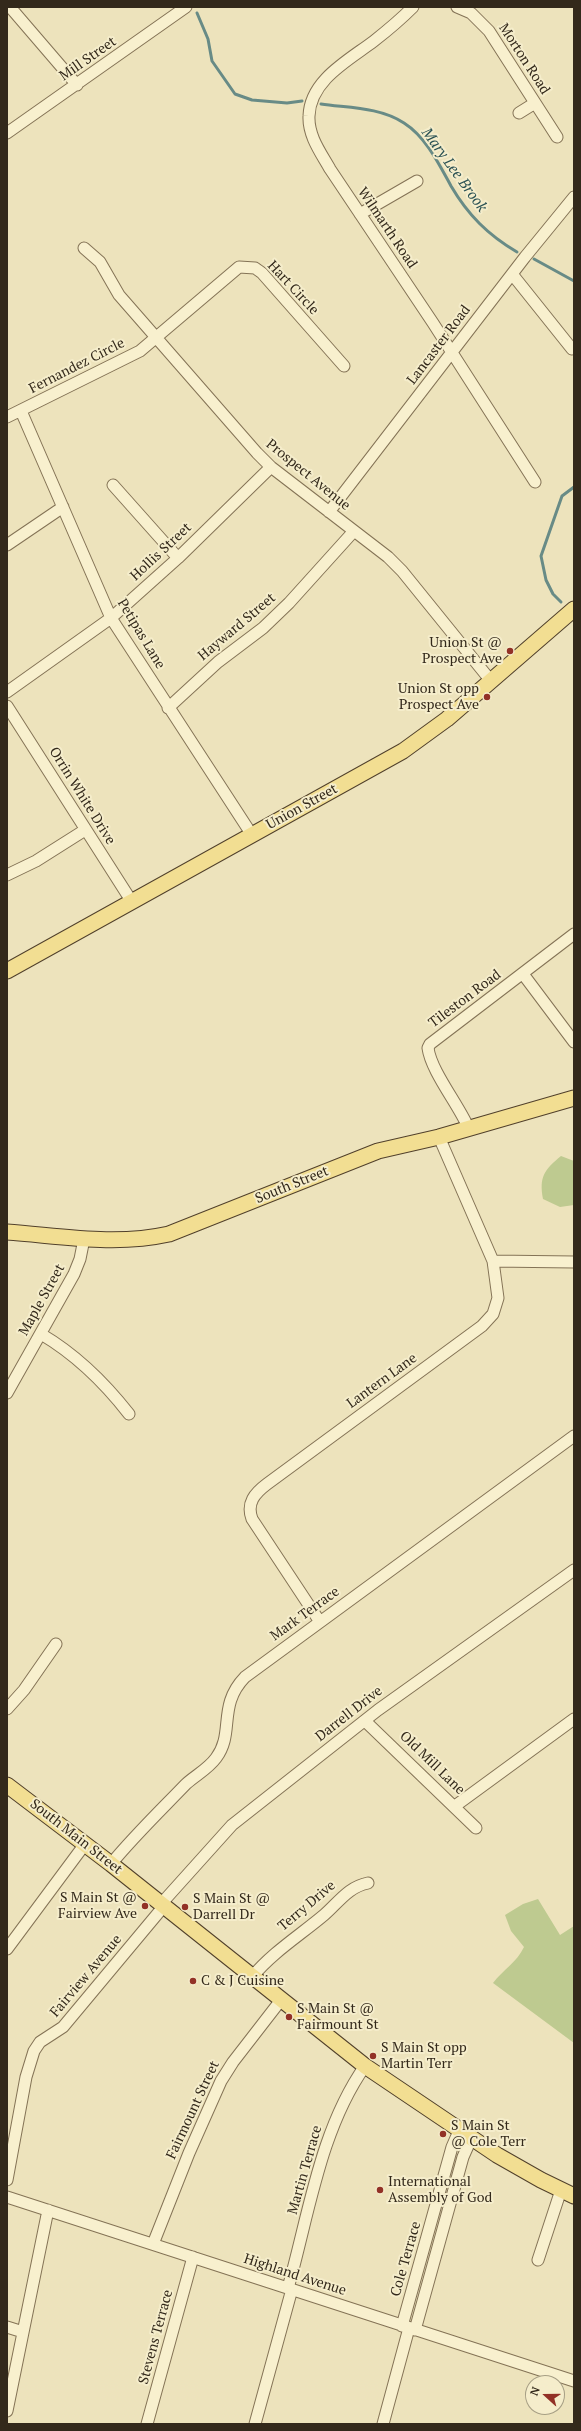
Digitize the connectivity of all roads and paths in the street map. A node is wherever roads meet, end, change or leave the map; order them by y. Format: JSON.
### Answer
{"nodes":[{"id":1,"x":10,"y":7,"type":"edge"},
{"id":2,"x":186,"y":7,"type":"edge"},
{"id":3,"x":414,"y":7,"type":"edge"},
{"id":4,"x":457,"y":7,"type":"edge"},
{"id":5,"x":77,"y":85,"type":"junction"},
{"id":6,"x":535,"y":103,"type":"junction"},
{"id":7,"x":519,"y":113,"type":"dead end"},
{"id":8,"x":7,"y":133,"type":"edge"},
{"id":9,"x":557,"y":137,"type":"dead end"},
{"id":10,"x":417,"y":181,"type":"dead end"},
{"id":11,"x":574,"y":197,"type":"edge"},
{"id":12,"x":360,"y":214,"type":"junction"},
{"id":13,"x":84,"y":248,"type":"dead end"},
{"id":14,"x":512,"y":274,"type":"junction"},
{"id":15,"x":158,"y":338,"type":"junction"},
{"id":16,"x":572,"y":349,"type":"dead end"},
{"id":17,"x":452,"y":353,"type":"junction"},
{"id":18,"x":344,"y":366,"type":"dead end"},
{"id":19,"x":21,"y":412,"type":"junction"},
{"id":20,"x":7,"y":417,"type":"edge"},
{"id":21,"x":271,"y":467,"type":"junction"},
{"id":22,"x":535,"y":482,"type":"dead end"},
{"id":23,"x":113,"y":485,"type":"dead end"},
{"id":24,"x":63,"y":507,"type":"junction"},
{"id":25,"x":329,"y":512,"type":"junction"},
{"id":26,"x":354,"y":531,"type":"junction"},
{"id":27,"x":7,"y":545,"type":"edge"},
{"id":28,"x":178,"y":558,"type":"junction"},
{"id":29,"x":574,"y":609,"type":"edge"},
{"id":30,"x":111,"y":618,"type":"junction"},
{"id":31,"x":491,"y":681,"type":"junction"},
{"id":32,"x":7,"y":692,"type":"edge"},
{"id":33,"x":7,"y":706,"type":"edge"},
{"id":34,"x":168,"y":708,"type":"junction"},
{"id":35,"x":85,"y":830,"type":"junction"},
{"id":36,"x":252,"y":835,"type":"junction"},
{"id":37,"x":7,"y":874,"type":"edge"},
{"id":38,"x":132,"y":902,"type":"junction"},
{"id":39,"x":574,"y":934,"type":"edge"},
{"id":40,"x":7,"y":971,"type":"edge"},
{"id":41,"x":523,"y":974,"type":"junction"},
{"id":42,"x":574,"y":1042,"type":"edge"},
{"id":43,"x":574,"y":1098,"type":"edge"},
{"id":44,"x":468,"y":1127,"type":"junction"},
{"id":45,"x":440,"y":1137,"type":"junction"},
{"id":46,"x":7,"y":1232,"type":"edge"},
{"id":47,"x":84,"y":1239,"type":"junction"},
{"id":48,"x":493,"y":1261,"type":"junction"},
{"id":49,"x":574,"y":1262,"type":"edge"},
{"id":50,"x":40,"y":1334,"type":"junction"},
{"id":51,"x":7,"y":1393,"type":"edge"},
{"id":52,"x":129,"y":1414,"type":"dead end"},
{"id":53,"x":574,"y":1436,"type":"edge"},
{"id":54,"x":574,"y":1570,"type":"edge"},
{"id":55,"x":320,"y":1622,"type":"junction"},
{"id":56,"x":56,"y":1644,"type":"dead end"},
{"id":57,"x":7,"y":1709,"type":"edge"},
{"id":58,"x":574,"y":1719,"type":"edge"},
{"id":59,"x":365,"y":1721,"type":"junction"},
{"id":60,"x":7,"y":1785,"type":"edge"},
{"id":61,"x":455,"y":1806,"type":"junction"},
{"id":62,"x":476,"y":1828,"type":"dead end"},
{"id":63,"x":86,"y":1844,"type":"junction"},
{"id":64,"x":111,"y":1864,"type":"junction"},
{"id":65,"x":368,"y":1882,"type":"dead end"},
{"id":66,"x":163,"y":1905,"type":"junction"},
{"id":67,"x":7,"y":1949,"type":"edge"},
{"id":68,"x":252,"y":1977,"type":"junction"},
{"id":69,"x":281,"y":2000,"type":"junction"},
{"id":70,"x":365,"y":2066,"type":"junction"},
{"id":71,"x":465,"y":2135,"type":"junction"},
{"id":72,"x":7,"y":2180,"type":"edge"},
{"id":73,"x":567,"y":2193,"type":"edge"},
{"id":74,"x":7,"y":2197,"type":"edge"},
{"id":75,"x":48,"y":2210,"type":"junction"},
{"id":76,"x":154,"y":2244,"type":"junction"},
{"id":77,"x":193,"y":2257,"type":"junction"},
{"id":78,"x":538,"y":2260,"type":"dead end"},
{"id":79,"x":290,"y":2289,"type":"junction"},
{"id":80,"x":7,"y":2327,"type":"edge"},
{"id":81,"x":409,"y":2328,"type":"junction"},
{"id":82,"x":23,"y":2332,"type":"junction"},
{"id":83,"x":574,"y":2381,"type":"edge"},
{"id":84,"x":7,"y":2411,"type":"edge"},
{"id":85,"x":147,"y":2424,"type":"edge"},
{"id":86,"x":255,"y":2424,"type":"edge"},
{"id":87,"x":382,"y":2424,"type":"edge"}],
"edges":[{"from":1,"to":5,"type":"street"},
{"from":2,"to":5,"type":"street","name":"Mill Street"},
{"from":3,"to":12,"type":"street","name":"Wilmarth Road"},
{"from":4,"to":6,"type":"street","name":"Morton Road"},
{"from":5,"to":8,"type":"street","name":"Mill Street"},
{"from":6,"to":7,"type":"street"},
{"from":6,"to":9,"type":"street","name":"Morton Road"},
{"from":10,"to":12,"type":"street"},
{"from":11,"to":14,"type":"street","name":"Lancaster Road"},
{"from":12,"to":17,"type":"street","name":"Wilmarth Road"},
{"from":13,"to":15,"type":"street","name":"Prospect Avenue"},
{"from":14,"to":16,"type":"street"},
{"from":14,"to":17,"type":"street","name":"Lancaster Road"},
{"from":15,"to":18,"type":"street","name":"Hart Circle"},
{"from":15,"to":19,"type":"street","name":"Fernandez Circle"},
{"from":15,"to":21,"type":"street","name":"Prospect Avenue"},
{"from":17,"to":22,"type":"street","name":"Wilmarth Road"},
{"from":17,"to":25,"type":"street","name":"Lancaster Road"},
{"from":19,"to":20,"type":"street","name":"Fernandez Circle"},
{"from":19,"to":24,"type":"street","name":"Petipas Lane"},
{"from":21,"to":25,"type":"street","name":"Prospect Avenue"},
{"from":21,"to":28,"type":"street","name":"Hollis Street"},
{"from":23,"to":28,"type":"street"},
{"from":24,"to":27,"type":"street"},
{"from":24,"to":30,"type":"street","name":"Petipas Lane"},
{"from":25,"to":26,"type":"street","name":"Prospect Avenue"},
{"from":26,"to":31,"type":"street","name":"Prospect Avenue"},
{"from":26,"to":34,"type":"street","name":"Hayward Street"},
{"from":28,"to":30,"type":"street","name":"Hollis Street"},
{"from":29,"to":31,"type":"main road","name":"Union Street"},
{"from":30,"to":32,"type":"street","name":"Hollis Street"},
{"from":30,"to":34,"type":"street","name":"Petipas Lane"},
{"from":31,"to":36,"type":"main road","name":"Union Street"},
{"from":33,"to":35,"type":"street","name":"Orrin White Drive"},
{"from":34,"to":36,"type":"street","name":"Petipas Lane"},
{"from":35,"to":37,"type":"street"},
{"from":35,"to":38,"type":"street","name":"Orrin White Drive"},
{"from":36,"to":38,"type":"main road","name":"Union Street"},
{"from":38,"to":40,"type":"main road","name":"Union Street"},
{"from":39,"to":41,"type":"street","name":"Tileston Road"},
{"from":41,"to":42,"type":"street"},
{"from":41,"to":44,"type":"street","name":"Tileston Road"},
{"from":43,"to":44,"type":"main road","name":"South Street"},
{"from":44,"to":45,"type":"main road","name":"South Street"},
{"from":45,"to":47,"type":"main road","name":"South Street"},
{"from":45,"to":48,"type":"street","name":"Lantern Lane"},
{"from":46,"to":47,"type":"main road","name":"South Street"},
{"from":47,"to":50,"type":"street","name":"Maple Street"},
{"from":48,"to":49,"type":"street"},
{"from":48,"to":55,"type":"street","name":"Lantern Lane"},
{"from":50,"to":51,"type":"street","name":"Maple Street"},
{"from":50,"to":52,"type":"street"},
{"from":53,"to":55,"type":"street","name":"Mark Terrace"},
{"from":54,"to":59,"type":"street","name":"Darrell Drive"},
{"from":55,"to":64,"type":"street","name":"Mark Terrace"},
{"from":56,"to":57,"type":"street"},
{"from":58,"to":61,"type":"street"},
{"from":59,"to":61,"type":"street","name":"Old Mill Lane"},
{"from":59,"to":66,"type":"street","name":"Darrell Drive"},
{"from":60,"to":63,"type":"main road","name":"South Main Street"},
{"from":61,"to":62,"type":"street","name":"Old Mill Lane"},
{"from":63,"to":64,"type":"main road","name":"South Main Street"},
{"from":63,"to":67,"type":"street"},
{"from":64,"to":66,"type":"main road","name":"South Main Street"},
{"from":65,"to":68,"type":"street","name":"Terry Drive"},
{"from":66,"to":68,"type":"main road","name":"South Main Street"},
{"from":66,"to":72,"type":"street","name":"Fairview Avenue"},
{"from":68,"to":69,"type":"main road","name":"South Main Street"},
{"from":69,"to":70,"type":"main road","name":"South Main Street"},
{"from":69,"to":76,"type":"street","name":"Fairmount Street"},
{"from":70,"to":71,"type":"main road","name":"South Main Street"},
{"from":70,"to":79,"type":"street","name":"Martin Terrace"},
{"from":71,"to":73,"type":"main road","name":"South Main Street"},
{"from":71,"to":81,"type":"street","name":"Cole Terrace"},
{"from":73,"to":78,"type":"street"},
{"from":74,"to":75,"type":"street","name":"Highland Avenue"},
{"from":75,"to":76,"type":"street","name":"Highland Avenue"},
{"from":75,"to":82,"type":"street"},
{"from":76,"to":77,"type":"street","name":"Highland Avenue"},
{"from":77,"to":79,"type":"street","name":"Highland Avenue"},
{"from":77,"to":85,"type":"street","name":"Stevens Terrace"},
{"from":79,"to":81,"type":"street","name":"Highland Avenue"},
{"from":79,"to":86,"type":"street","name":"Martin Terrace"},
{"from":80,"to":82,"type":"street"},
{"from":81,"to":83,"type":"street","name":"Highland Avenue"},
{"from":81,"to":87,"type":"street","name":"Cole Terrace"},
{"from":82,"to":84,"type":"street"}]}
